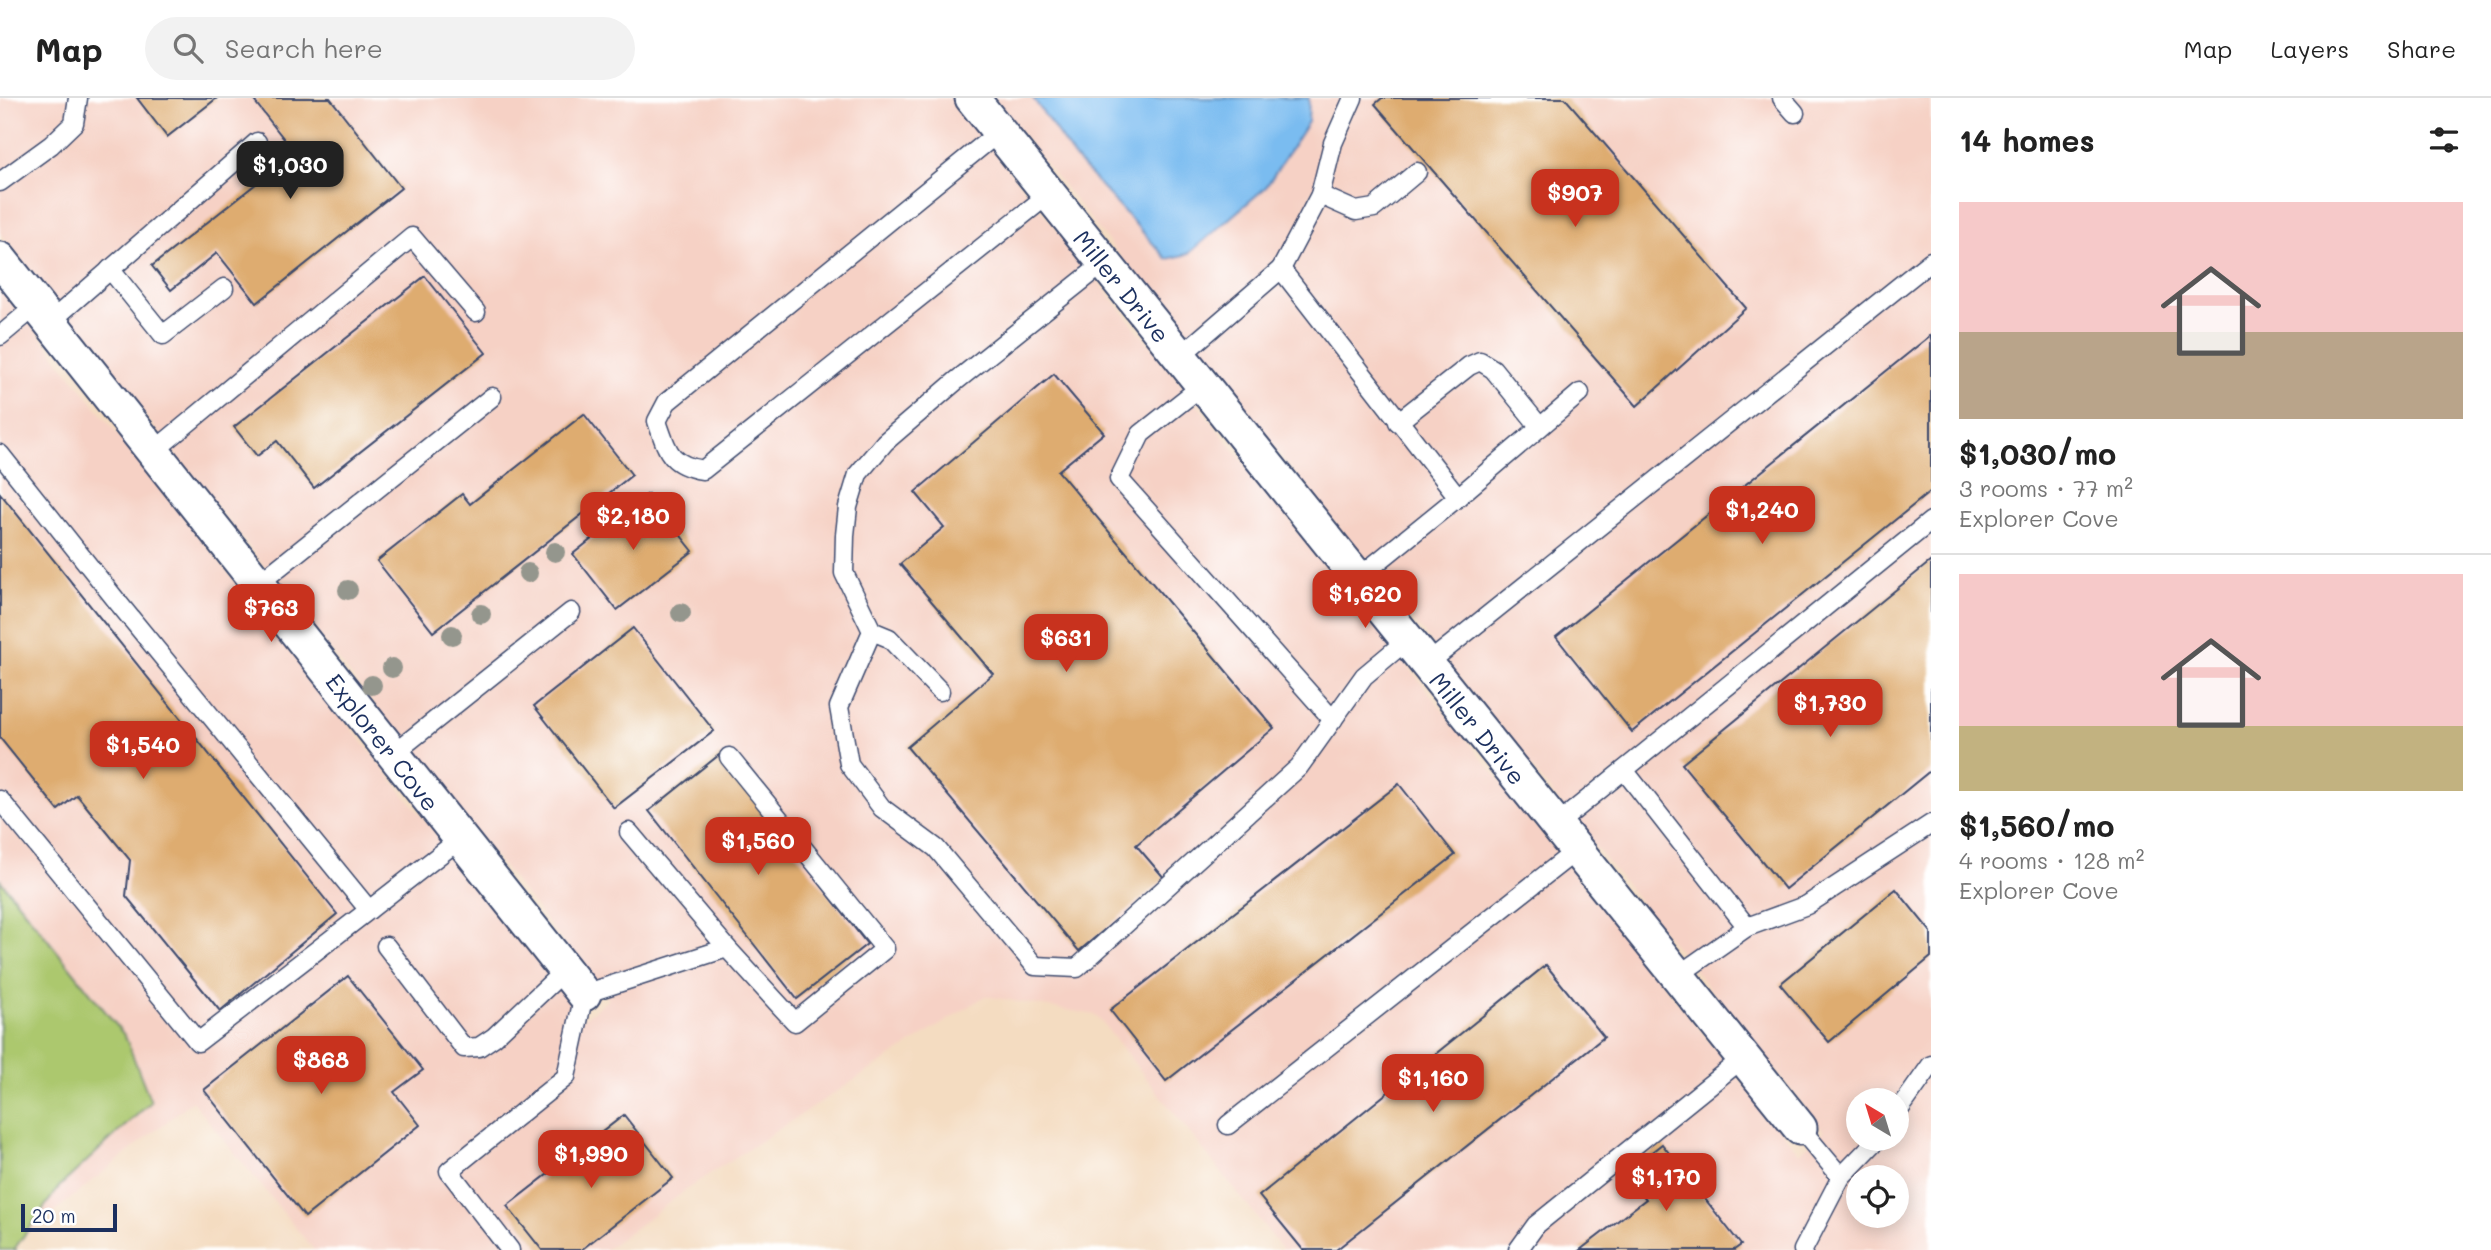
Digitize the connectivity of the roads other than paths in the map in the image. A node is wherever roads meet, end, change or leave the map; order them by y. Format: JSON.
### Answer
{"nodes":[{"id":1,"x":78,"y":98,"type":"edge"},
{"id":2,"x":972,"y":98,"type":"edge"},
{"id":3,"x":1353,"y":98,"type":"edge"},
{"id":4,"x":1782,"y":98,"type":"edge"},
{"id":5,"x":1795,"y":113,"type":"dead end"},
{"id":6,"x":999,"y":132,"type":"junction"},
{"id":7,"x":257,"y":142,"type":"dead end"},
{"id":8,"x":1417,"y":172,"type":"dead end"},
{"id":9,"x":0,"y":181,"type":"edge"},
{"id":10,"x":1049,"y":194,"type":"junction"},
{"id":11,"x":1320,"y":195,"type":"junction"},
{"id":12,"x":0,"y":259,"type":"edge"},
{"id":13,"x":1931,"y":261,"type":"edge"},
{"id":14,"x":1104,"y":263,"type":"junction"},
{"id":15,"x":110,"y":269,"type":"junction"},
{"id":16,"x":1281,"y":269,"type":"junction"},
{"id":17,"x":223,"y":288,"type":"dead end"},
{"id":18,"x":476,"y":312,"type":"dead end"},
{"id":19,"x":43,"y":314,"type":"junction"},
{"id":20,"x":0,"y":336,"type":"edge"},
{"id":21,"x":1179,"y":357,"type":"junction"},
{"id":22,"x":1203,"y":385,"type":"junction"},
{"id":23,"x":1580,"y":393,"type":"dead end"},
{"id":24,"x":492,"y":397,"type":"dead end"},
{"id":25,"x":1398,"y":422,"type":"junction"},
{"id":26,"x":1540,"y":427,"type":"junction"},
{"id":27,"x":153,"y":452,"type":"junction"},
{"id":28,"x":0,"y":454,"type":"edge"},
{"id":29,"x":1458,"y":497,"type":"junction"},
{"id":30,"x":1931,"y":521,"type":"edge"},
{"id":31,"x":1358,"y":578,"type":"junction"},
{"id":32,"x":258,"y":584,"type":"junction"},
{"id":33,"x":571,"y":612,"type":"dead end"},
{"id":34,"x":872,"y":631,"type":"junction"},
{"id":35,"x":1417,"y":652,"type":"junction"},
{"id":36,"x":940,"y":691,"type":"dead end"},
{"id":37,"x":1333,"y":720,"type":"junction"},
{"id":38,"x":393,"y":754,"type":"junction"},
{"id":39,"x":729,"y":757,"type":"dead end"},
{"id":40,"x":1623,"y":770,"type":"junction"},
{"id":41,"x":0,"y":800,"type":"edge"},
{"id":42,"x":1931,"y":824,"type":"edge"},
{"id":43,"x":1556,"y":825,"type":"junction"},
{"id":44,"x":629,"y":832,"type":"dead end"},
{"id":45,"x":460,"y":839,"type":"junction"},
{"id":46,"x":1577,"y":850,"type":"junction"},
{"id":47,"x":369,"y":909,"type":"junction"},
{"id":48,"x":1747,"y":927,"type":"junction"},
{"id":49,"x":386,"y":946,"type":"dead end"},
{"id":50,"x":727,"y":948,"type":"junction"},
{"id":51,"x":1677,"y":975,"type":"junction"},
{"id":52,"x":574,"y":983,"type":"junction"},
{"id":53,"x":1743,"y":1058,"type":"junction"},
{"id":54,"x":1931,"y":1065,"type":"edge"},
{"id":55,"x":1909,"y":1096,"type":"edge"},
{"id":56,"x":1228,"y":1125,"type":"dead end"},
{"id":57,"x":1800,"y":1128,"type":"joint"},
{"id":58,"x":1865,"y":1152,"type":"edge"},
{"id":59,"x":1841,"y":1177,"type":"junction"},
{"id":60,"x":510,"y":1250,"type":"edge"},
{"id":61,"x":1518,"y":1250,"type":"edge"},
{"id":62,"x":1803,"y":1250,"type":"edge"}],
"edges":[{"from":1,"to":9,"type":"lane"},
{"from":2,"to":6,"type":"street","name":"Miller Drive"},
{"from":3,"to":11,"type":"lane"},
{"from":4,"to":5,"type":"lane"},
{"from":6,"to":10,"type":"street","name":"Miller Drive"},
{"from":6,"to":10,"type":"lane"},
{"from":7,"to":15,"type":"lane"},
{"from":8,"to":11,"type":"lane"},
{"from":10,"to":14,"type":"street","name":"Miller Drive"},
{"from":11,"to":16,"type":"lane"},
{"from":12,"to":19,"type":"street","name":"Explorer Cove"},
{"from":13,"to":35,"type":"lane"},
{"from":14,"to":21,"type":"street","name":"Miller Drive"},
{"from":14,"to":34,"type":"lane"},
{"from":15,"to":17,"type":"lane"},
{"from":15,"to":19,"type":"lane"},
{"from":16,"to":21,"type":"lane"},
{"from":16,"to":25,"type":"lane"},
{"from":18,"to":27,"type":"lane"},
{"from":19,"to":20,"type":"lane"},
{"from":19,"to":27,"type":"street","name":"Explorer Cove"},
{"from":21,"to":22,"type":"street","name":"Miller Drive"},
{"from":22,"to":31,"type":"street","name":"Miller Drive"},
{"from":22,"to":37,"type":"lane"},
{"from":23,"to":26,"type":"lane"},
{"from":24,"to":32,"type":"lane"},
{"from":25,"to":26,"type":"lane"},
{"from":25,"to":29,"type":"lane"},
{"from":26,"to":29,"type":"lane"},
{"from":27,"to":32,"type":"street","name":"Explorer Cove"},
{"from":28,"to":47,"type":"lane"},
{"from":29,"to":31,"type":"lane"},
{"from":30,"to":40,"type":"lane"},
{"from":31,"to":35,"type":"street","name":"Miller Drive"},
{"from":32,"to":38,"type":"street","name":"Explorer Cove"},
{"from":33,"to":38,"type":"lane"},
{"from":34,"to":36,"type":"lane"},
{"from":34,"to":37,"type":"lane"},
{"from":35,"to":37,"type":"lane"},
{"from":35,"to":43,"type":"street","name":"Miller Drive"},
{"from":38,"to":45,"type":"street","name":"Explorer Cove"},
{"from":39,"to":50,"type":"lane"},
{"from":40,"to":43,"type":"lane"},
{"from":40,"to":48,"type":"lane"},
{"from":41,"to":47,"type":"lane"},
{"from":42,"to":48,"type":"lane"},
{"from":43,"to":46,"type":"street","name":"Miller Drive"},
{"from":44,"to":50,"type":"lane"},
{"from":45,"to":47,"type":"lane"},
{"from":45,"to":52,"type":"street","name":"Explorer Cove"},
{"from":46,"to":51,"type":"street","name":"Miller Drive"},
{"from":46,"to":56,"type":"lane"},
{"from":48,"to":51,"type":"lane"},
{"from":49,"to":52,"type":"lane"},
{"from":50,"to":52,"type":"lane"},
{"from":51,"to":53,"type":"street","name":"Miller Drive"},
{"from":52,"to":60,"type":"lane"},
{"from":53,"to":57,"type":"street","name":"Miller Drive"},
{"from":53,"to":61,"type":"lane"},
{"from":54,"to":55,"type":"lane"},
{"from":57,"to":59,"type":"lane"},
{"from":58,"to":59,"type":"lane"},
{"from":59,"to":62,"type":"lane"}]}
